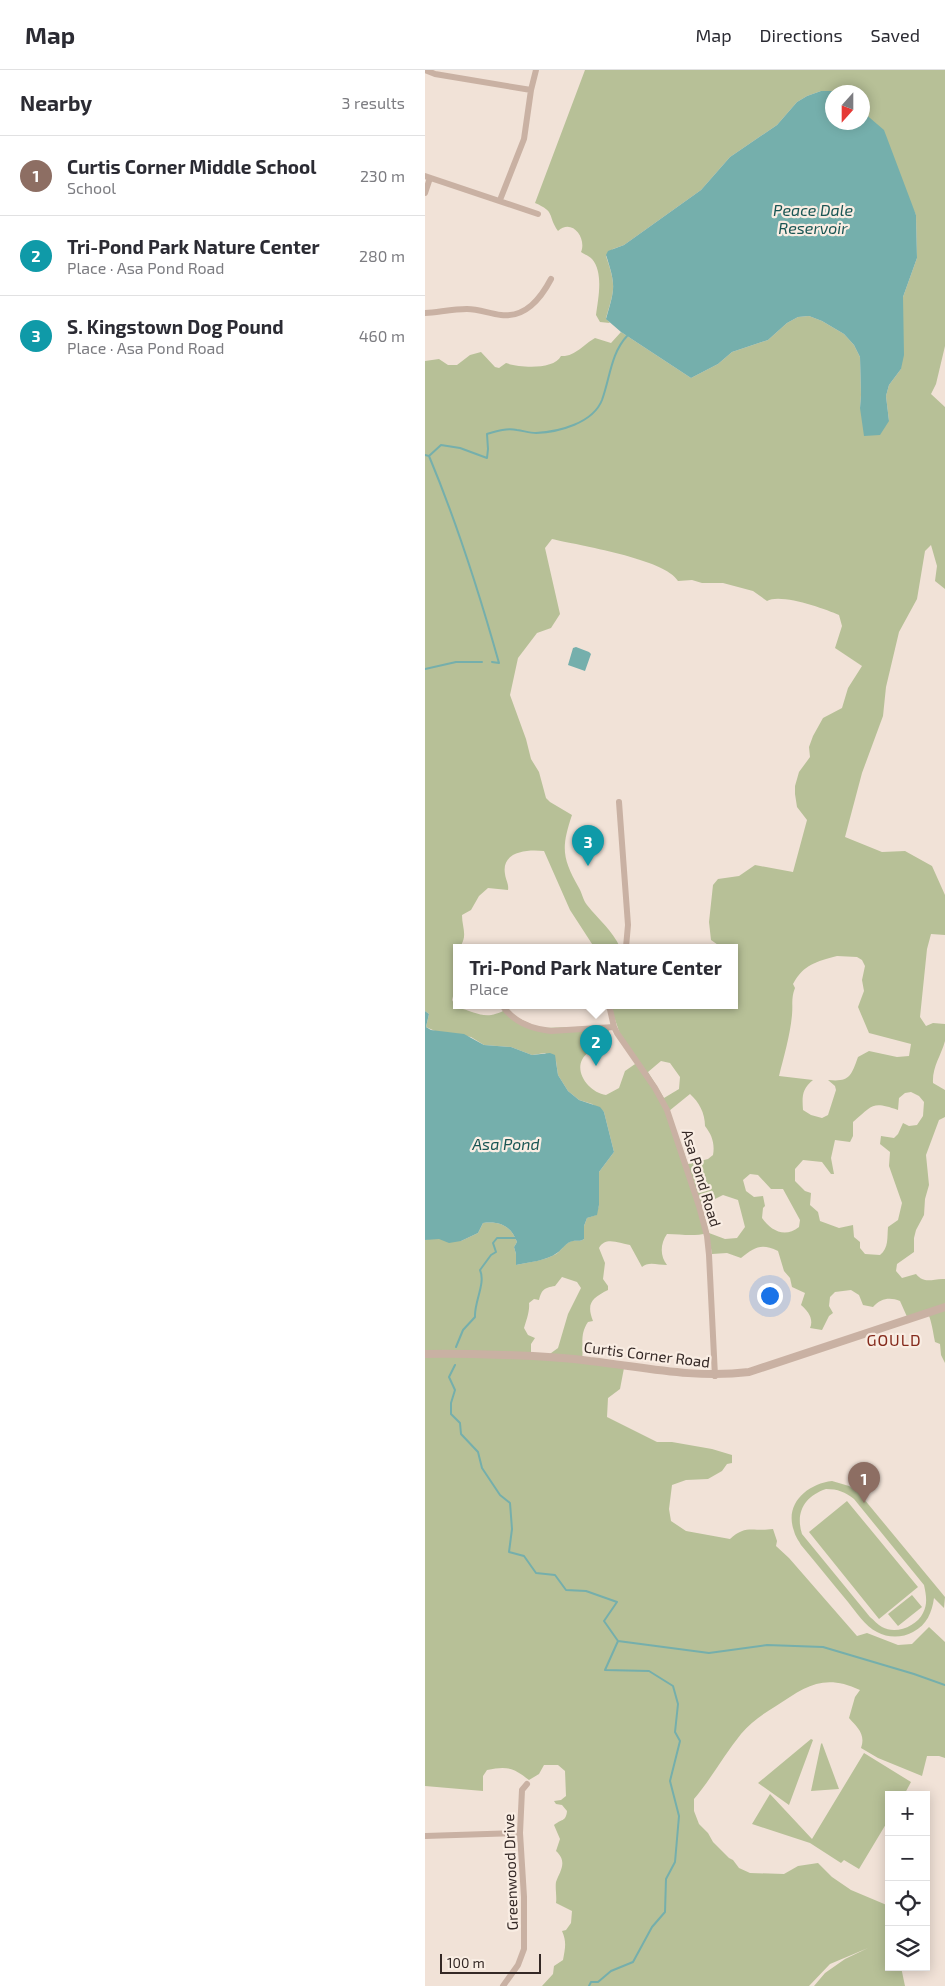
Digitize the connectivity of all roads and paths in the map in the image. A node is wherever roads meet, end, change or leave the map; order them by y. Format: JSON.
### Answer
{"nodes":[{"id":1,"x":425,"y":70,"type":"edge"},
{"id":2,"x":535,"y":70,"type":"edge"},
{"id":3,"x":531,"y":90,"type":"junction"},
{"id":4,"x":428,"y":177,"type":"edge"},
{"id":5,"x":425,"y":193,"type":"edge"},
{"id":6,"x":500,"y":200,"type":"junction"},
{"id":7,"x":538,"y":214,"type":"dead end"},
{"id":8,"x":551,"y":279,"type":"dead end"},
{"id":9,"x":425,"y":313,"type":"edge"},
{"id":10,"x":619,"y":802,"type":"dead end"},
{"id":11,"x":626,"y":944,"type":"edge"},
{"id":12,"x":505,"y":1009,"type":"edge"},
{"id":13,"x":610,"y":1009,"type":"edge"},
{"id":14,"x":614,"y":1027,"type":"junction"},
{"id":15,"x":945,"y":1307,"type":"edge"},
{"id":16,"x":425,"y":1354,"type":"edge"},
{"id":17,"x":715,"y":1376,"type":"junction"},
{"id":18,"x":527,"y":1784,"type":"dead end"},
{"id":19,"x":520,"y":1833,"type":"junction"},
{"id":20,"x":425,"y":1836,"type":"edge"},
{"id":21,"x":503,"y":1986,"type":"edge"}],
"edges":[{"from":1,"to":3,"type":"street"},
{"from":2,"to":3,"type":"street"},
{"from":3,"to":6,"type":"street"},
{"from":4,"to":5,"type":"street"},
{"from":4,"to":6,"type":"street"},
{"from":6,"to":7,"type":"street"},
{"from":8,"to":9,"type":"street"},
{"from":10,"to":11,"type":"street"},
{"from":12,"to":14,"type":"street"},
{"from":13,"to":14,"type":"street","name":"Asa Pond Road"},
{"from":14,"to":17,"type":"street","name":"Asa Pond Road"},
{"from":15,"to":17,"type":"street","name":"Curtis Corner Road"},
{"from":16,"to":17,"type":"street","name":"Curtis Corner Road"},
{"from":18,"to":19,"type":"street","name":"Greenwood Drive"},
{"from":19,"to":20,"type":"street"},
{"from":19,"to":21,"type":"street","name":"Greenwood Drive"}]}
